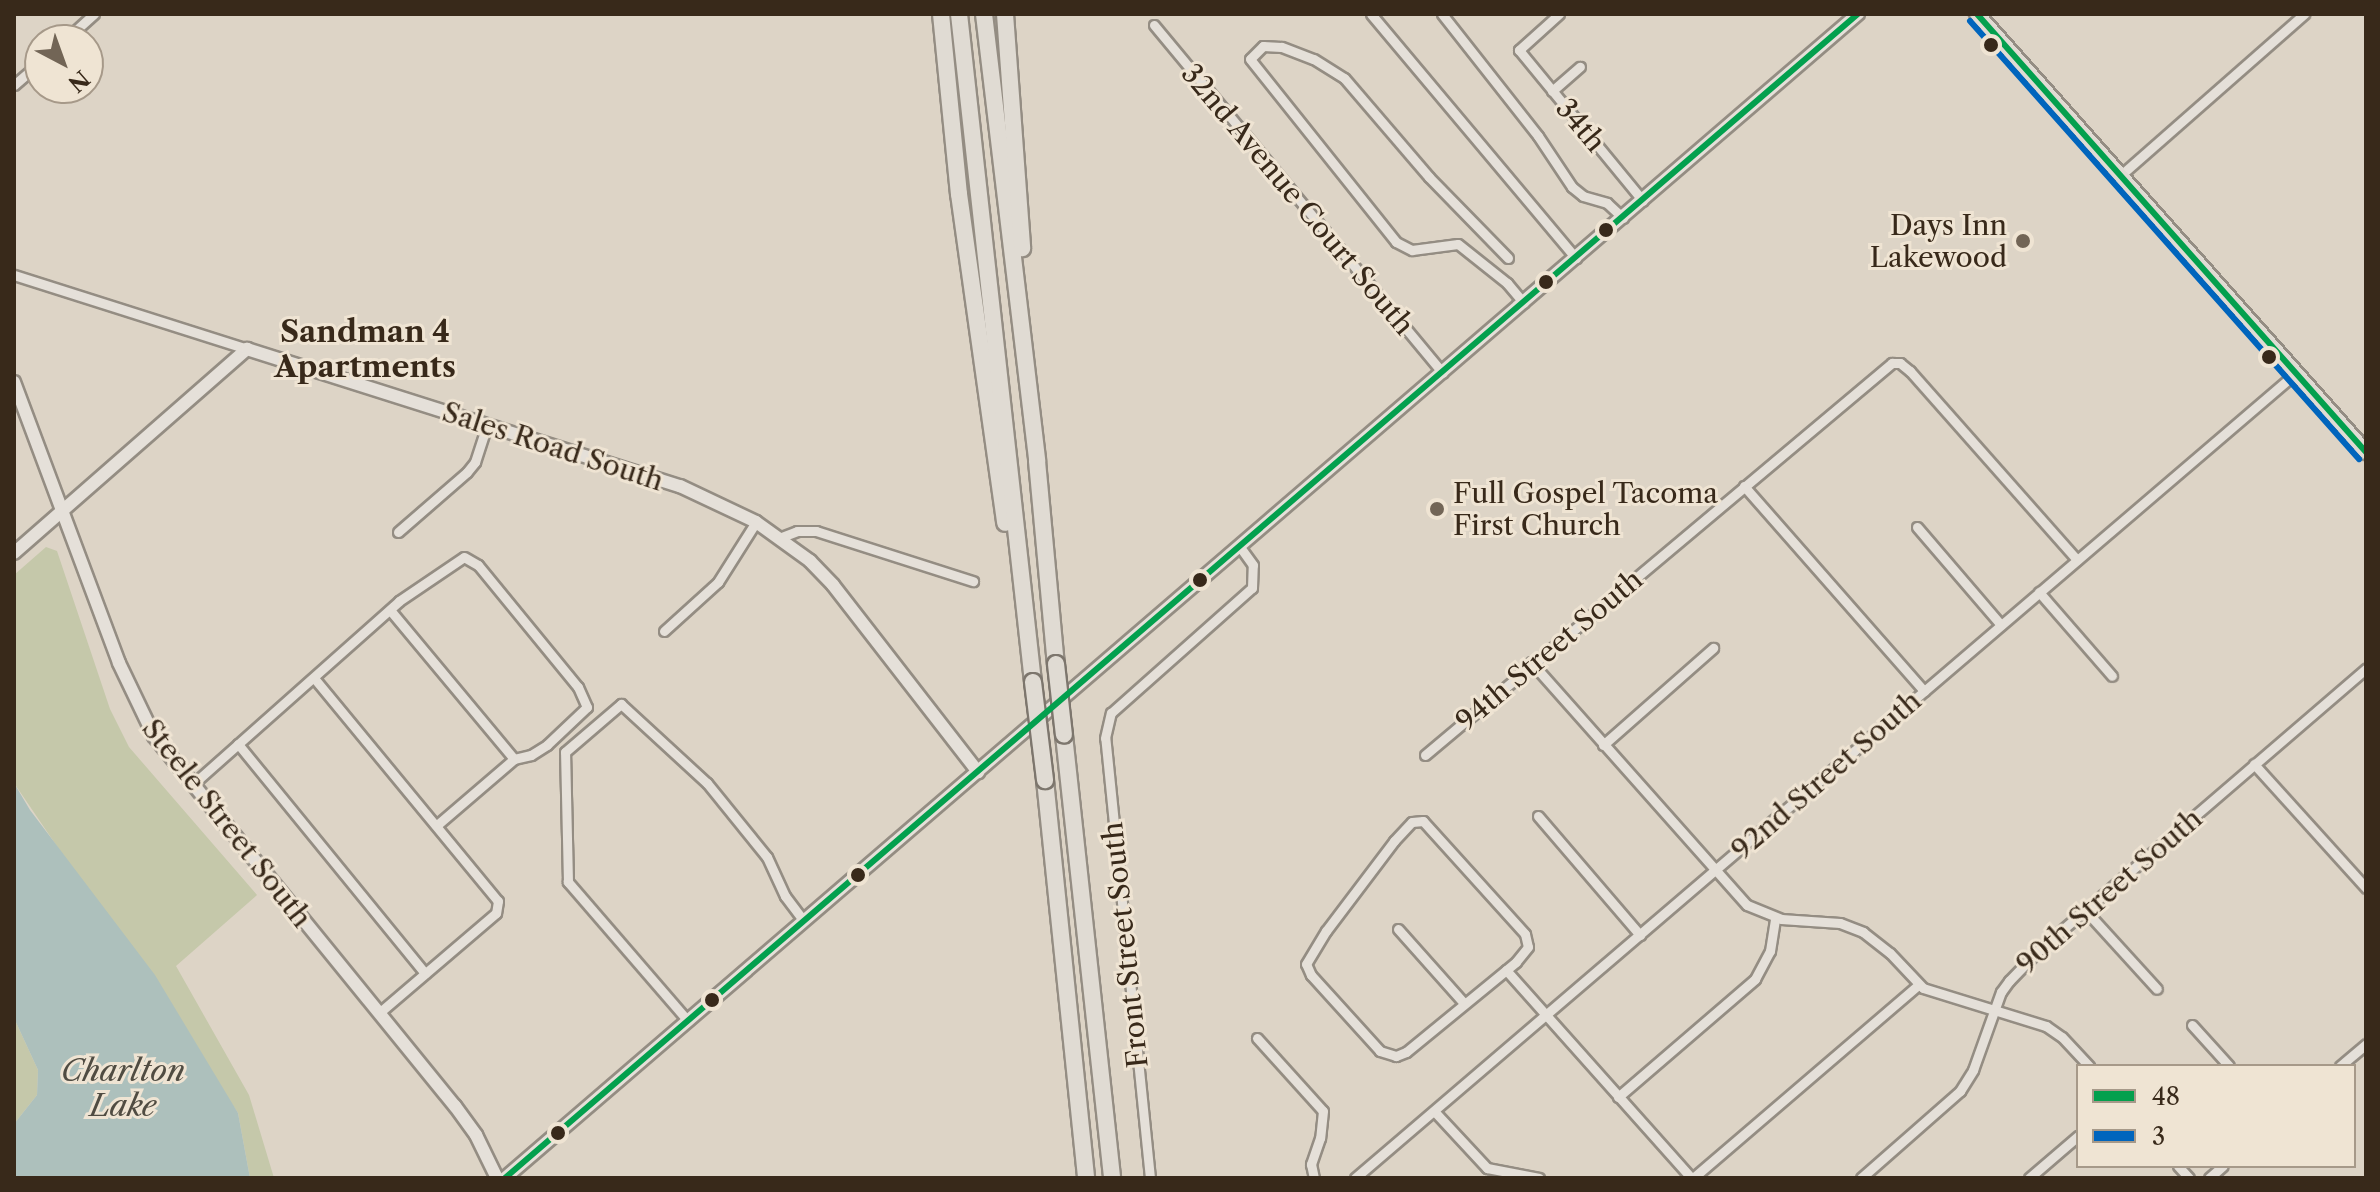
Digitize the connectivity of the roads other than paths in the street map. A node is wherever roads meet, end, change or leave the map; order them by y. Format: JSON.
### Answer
{"nodes":[{"id":1,"x":941,"y":14,"type":"edge"},
{"id":2,"x":959,"y":14,"type":"edge"},
{"id":3,"x":984,"y":14,"type":"edge"},
{"id":4,"x":1005,"y":14,"type":"edge"},
{"id":5,"x":1371,"y":14,"type":"edge"},
{"id":6,"x":1442,"y":14,"type":"edge"},
{"id":7,"x":1559,"y":14,"type":"edge"},
{"id":8,"x":1858,"y":14,"type":"edge"},
{"id":9,"x":1977,"y":14,"type":"edge"},
{"id":10,"x":2304,"y":14,"type":"edge"},
{"id":11,"x":1154,"y":25,"type":"dead end"},
{"id":12,"x":1580,"y":67,"type":"dead end"},
{"id":13,"x":1552,"y":91,"type":"junction"},
{"id":14,"x":2121,"y":175,"type":"junction"},
{"id":15,"x":1643,"y":201,"type":"junction"},
{"id":16,"x":1623,"y":218,"type":"junction"},
{"id":17,"x":1508,"y":258,"type":"dead end"},
{"id":18,"x":1576,"y":258,"type":"junction"},
{"id":19,"x":14,"y":275,"type":"edge"},
{"id":20,"x":1524,"y":303,"type":"junction"},
{"id":21,"x":247,"y":349,"type":"junction"},
{"id":22,"x":1443,"y":373,"type":"junction"},
{"id":23,"x":2296,"y":373,"type":"junction"},
{"id":24,"x":14,"y":382,"type":"edge"},
{"id":25,"x":487,"y":426,"type":"junction"},
{"id":26,"x":2366,"y":452,"type":"edge"},
{"id":27,"x":1037,"y":461,"type":"junction"},
{"id":28,"x":1744,"y":486,"type":"junction"},
{"id":29,"x":64,"y":509,"type":"junction"},
{"id":30,"x":756,"y":522,"type":"junction"},
{"id":31,"x":1917,"y":527,"type":"dead end"},
{"id":32,"x":398,"y":532,"type":"dead end"},
{"id":33,"x":779,"y":538,"type":"junction"},
{"id":34,"x":1240,"y":547,"type":"junction"},
{"id":35,"x":14,"y":553,"type":"edge"},
{"id":36,"x":2077,"y":560,"type":"junction"},
{"id":37,"x":973,"y":581,"type":"dead end"},
{"id":38,"x":2039,"y":592,"type":"junction"},
{"id":39,"x":390,"y":610,"type":"junction"},
{"id":40,"x":2001,"y":625,"type":"junction"},
{"id":41,"x":664,"y":631,"type":"dead end"},
{"id":42,"x":1713,"y":648,"type":"dead end"},
{"id":43,"x":1031,"y":658,"type":"junction"},
{"id":44,"x":1531,"y":662,"type":"junction"},
{"id":45,"x":2366,"y":669,"type":"edge"},
{"id":46,"x":2112,"y":676,"type":"dead end"},
{"id":47,"x":314,"y":678,"type":"junction"},
{"id":48,"x":1924,"y":691,"type":"junction"},
{"id":49,"x":238,"y":744,"type":"junction"},
{"id":50,"x":1603,"y":745,"type":"junction"},
{"id":51,"x":1425,"y":755,"type":"dead end"},
{"id":52,"x":514,"y":759,"type":"junction"},
{"id":53,"x":2254,"y":764,"type":"junction"},
{"id":54,"x":978,"y":772,"type":"junction"},
{"id":55,"x":192,"y":785,"type":"junction"},
{"id":56,"x":1538,"y":816,"type":"dead end"},
{"id":57,"x":437,"y":825,"type":"junction"},
{"id":58,"x":1714,"y":871,"type":"junction"},
{"id":59,"x":2366,"y":888,"type":"edge"},
{"id":60,"x":2086,"y":911,"type":"junction"},
{"id":61,"x":1775,"y":918,"type":"junction"},
{"id":62,"x":804,"y":921,"type":"junction"},
{"id":63,"x":1398,"y":929,"type":"dead end"},
{"id":64,"x":1640,"y":935,"type":"junction"},
{"id":65,"x":1506,"y":970,"type":"junction"},
{"id":66,"x":425,"y":973,"type":"junction"},
{"id":67,"x":1918,"y":985,"type":"junction"},
{"id":68,"x":2157,"y":989,"type":"dead end"},
{"id":69,"x":1464,"y":1003,"type":"junction"},
{"id":70,"x":1994,"y":1010,"type":"junction"},
{"id":71,"x":379,"y":1013,"type":"junction"},
{"id":72,"x":1547,"y":1015,"type":"junction"},
{"id":73,"x":688,"y":1021,"type":"junction"},
{"id":74,"x":2192,"y":1025,"type":"dead end"},
{"id":75,"x":1257,"y":1038,"type":"dead end"},
{"id":76,"x":2366,"y":1044,"type":"edge"},
{"id":77,"x":2087,"y":1064,"type":"edge"},
{"id":78,"x":2227,"y":1064,"type":"edge"},
{"id":79,"x":2342,"y":1064,"type":"edge"},
{"id":80,"x":1618,"y":1097,"type":"junction"},
{"id":81,"x":1434,"y":1111,"type":"junction"},
{"id":82,"x":2076,"y":1138,"type":"edge"},
{"id":83,"x":1495,"y":1175,"type":"edge"},
{"id":84,"x":497,"y":1178,"type":"edge"},
{"id":85,"x":505,"y":1178,"type":"edge"},
{"id":86,"x":1086,"y":1178,"type":"edge"},
{"id":87,"x":1112,"y":1178,"type":"edge"},
{"id":88,"x":1150,"y":1178,"type":"edge"},
{"id":89,"x":1314,"y":1178,"type":"edge"},
{"id":90,"x":1355,"y":1178,"type":"edge"},
{"id":91,"x":1539,"y":1178,"type":"edge"},
{"id":92,"x":1692,"y":1178,"type":"edge"},
{"id":93,"x":1861,"y":1178,"type":"edge"},
{"id":94,"x":2029,"y":1178,"type":"edge"}],
"edges":[{"from":1,"to":43,"type":"highway"},
{"from":2,"to":43,"type":"highway"},
{"from":3,"to":27,"type":"highway"},
{"from":4,"to":27,"type":"highway"},
{"from":5,"to":18,"type":"street"},
{"from":6,"to":16,"type":"street"},
{"from":7,"to":13,"type":"street","name":"34th"},
{"from":8,"to":15,"type":"main road"},
{"from":9,"to":14,"type":"main road"},
{"from":10,"to":14,"type":"street"},
{"from":11,"to":22,"type":"street","name":"32nd Avenue Court South"},
{"from":12,"to":13,"type":"street"},
{"from":13,"to":15,"type":"street","name":"34th"},
{"from":14,"to":23,"type":"main road"},
{"from":15,"to":16,"type":"main road"},
{"from":16,"to":18,"type":"main road"},
{"from":17,"to":20,"type":"street","name":"32nd Avenue Court South"},
{"from":18,"to":20,"type":"main road"},
{"from":19,"to":21,"type":"street","name":"Sales Road South"},
{"from":20,"to":22,"type":"main road"},
{"from":21,"to":25,"type":"main road","name":"Sales Road South"},
{"from":21,"to":29,"type":"main road"},
{"from":22,"to":34,"type":"main road"},
{"from":23,"to":26,"type":"main road"},
{"from":23,"to":36,"type":"street","name":"92nd Street South"},
{"from":24,"to":29,"type":"main road","name":"Steele Street South"},
{"from":25,"to":30,"type":"main road","name":"Sales Road South"},
{"from":25,"to":32,"type":"street"},
{"from":27,"to":87,"type":"highway","bridge":true},
{"from":28,"to":36,"type":"street","name":"94th Street South"},
{"from":28,"to":44,"type":"street","name":"94th Street South"},
{"from":28,"to":48,"type":"street"},
{"from":29,"to":35,"type":"main road"},
{"from":29,"to":55,"type":"main road","name":"Steele Street South"},
{"from":30,"to":33,"type":"main road","name":"Sales Road South"},
{"from":30,"to":41,"type":"street"},
{"from":31,"to":40,"type":"street"},
{"from":33,"to":37,"type":"street"},
{"from":33,"to":54,"type":"main road","name":"Sales Road South"},
{"from":34,"to":54,"type":"main road"},
{"from":34,"to":88,"type":"street","name":"Front Street South"},
{"from":36,"to":38,"type":"street","name":"92nd Street South"},
{"from":38,"to":40,"type":"street","name":"92nd Street South"},
{"from":38,"to":46,"type":"street"},
{"from":39,"to":47,"type":"street"},
{"from":39,"to":52,"type":"street"},
{"from":39,"to":52,"type":"street"},
{"from":40,"to":48,"type":"street","name":"92nd Street South"},
{"from":42,"to":50,"type":"street"},
{"from":43,"to":86,"type":"highway","bridge":true},
{"from":44,"to":50,"type":"street"},
{"from":44,"to":51,"type":"street","name":"94th Street South"},
{"from":45,"to":53,"type":"street","name":"90th Street South"},
{"from":47,"to":49,"type":"street"},
{"from":47,"to":57,"type":"street"},
{"from":48,"to":58,"type":"street","name":"92nd Street South"},
{"from":49,"to":55,"type":"street"},
{"from":49,"to":66,"type":"street"},
{"from":50,"to":58,"type":"street"},
{"from":52,"to":57,"type":"street"},
{"from":53,"to":59,"type":"street"},
{"from":53,"to":60,"type":"street","name":"90th Street South"},
{"from":54,"to":62,"type":"main road"},
{"from":55,"to":71,"type":"main road","name":"Steele Street South"},
{"from":56,"to":64,"type":"street"},
{"from":57,"to":66,"type":"street"},
{"from":58,"to":61,"type":"street"},
{"from":58,"to":64,"type":"street","name":"92nd Street South"},
{"from":60,"to":68,"type":"street"},
{"from":60,"to":70,"type":"street","name":"90th Street South"},
{"from":61,"to":67,"type":"street"},
{"from":61,"to":80,"type":"street"},
{"from":62,"to":73,"type":"main road"},
{"from":62,"to":73,"type":"street"},
{"from":63,"to":69,"type":"street"},
{"from":64,"to":72,"type":"street","name":"92nd Street South"},
{"from":65,"to":69,"type":"street"},
{"from":65,"to":69,"type":"street"},
{"from":65,"to":72,"type":"street"},
{"from":66,"to":71,"type":"street"},
{"from":67,"to":70,"type":"street"},
{"from":67,"to":92,"type":"street"},
{"from":70,"to":77,"type":"street"},
{"from":70,"to":93,"type":"street","name":"90th Street South"},
{"from":71,"to":84,"type":"main road","name":"Steele Street South"},
{"from":72,"to":80,"type":"street"},
{"from":72,"to":81,"type":"street","name":"92nd Street South"},
{"from":73,"to":85,"type":"main road"},
{"from":74,"to":78,"type":"street"},
{"from":75,"to":89,"type":"street"},
{"from":76,"to":79,"type":"street"},
{"from":80,"to":92,"type":"street"},
{"from":81,"to":83,"type":"street"},
{"from":81,"to":90,"type":"street","name":"92nd Street South"},
{"from":82,"to":94,"type":"street"},
{"from":83,"to":91,"type":"street"}]}
